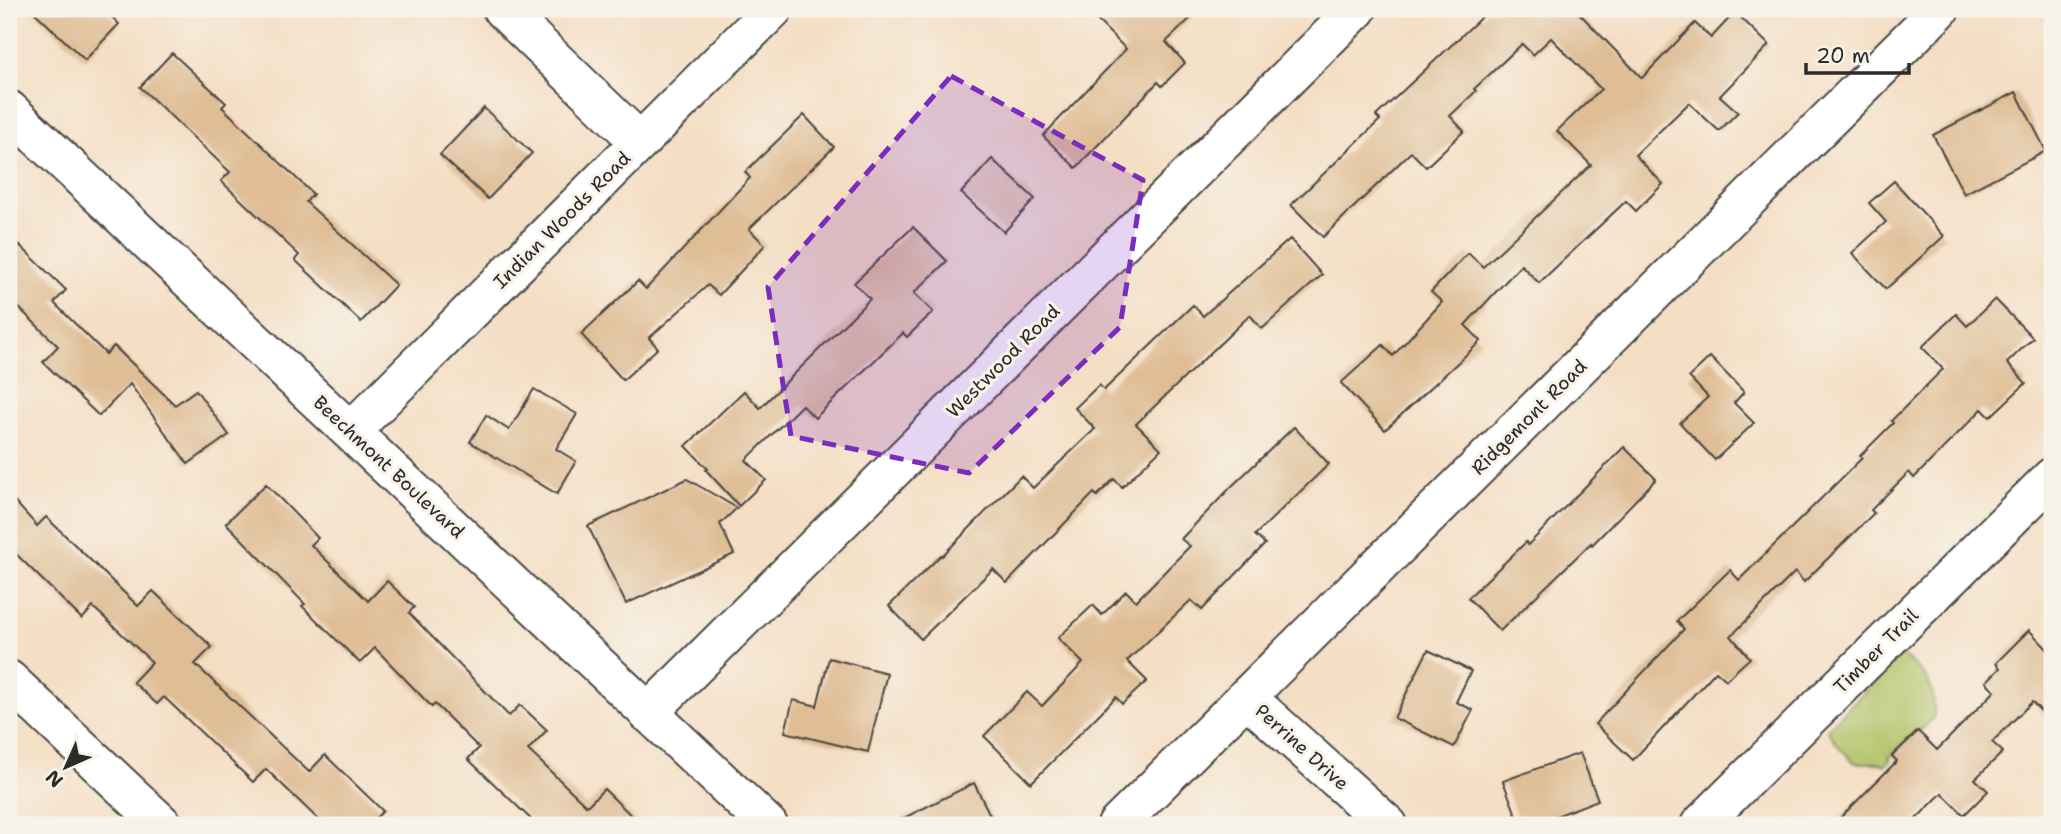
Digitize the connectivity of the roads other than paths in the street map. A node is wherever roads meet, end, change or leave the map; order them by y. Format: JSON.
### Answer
{"nodes":[{"id":1,"x":502,"y":9,"type":"edge"},
{"id":2,"x":773,"y":9,"type":"edge"},
{"id":3,"x":1357,"y":9,"type":"edge"},
{"id":4,"x":1940,"y":9,"type":"edge"},
{"id":5,"x":9,"y":110,"type":"edge"},
{"id":6,"x":639,"y":141,"type":"junction"},
{"id":7,"x":351,"y":431,"type":"junction"},
{"id":8,"x":2052,"y":477,"type":"edge"},
{"id":9,"x":9,"y":680,"type":"edge"},
{"id":10,"x":1246,"y":697,"type":"junction"},
{"id":11,"x":648,"y":713,"type":"junction"},
{"id":12,"x":163,"y":825,"type":"edge"},
{"id":13,"x":768,"y":825,"type":"edge"},
{"id":14,"x":1117,"y":825,"type":"edge"},
{"id":15,"x":1388,"y":825,"type":"edge"},
{"id":16,"x":1699,"y":825,"type":"edge"}],
"edges":[{"from":1,"to":6,"type":"street"},
{"from":2,"to":6,"type":"street","name":"Indian Woods Road"},
{"from":3,"to":11,"type":"street","name":"Westwood Road"},
{"from":4,"to":10,"type":"street","name":"Ridgemont Road"},
{"from":5,"to":7,"type":"street","name":"Beechmont Boulevard"},
{"from":6,"to":7,"type":"street","name":"Indian Woods Road"},
{"from":7,"to":11,"type":"street","name":"Beechmont Boulevard"},
{"from":8,"to":16,"type":"street","name":"Timber Trail"},
{"from":9,"to":12,"type":"street"},
{"from":10,"to":14,"type":"street","name":"Ridgemont Road"},
{"from":10,"to":15,"type":"street","name":"Perrine Drive"},
{"from":11,"to":13,"type":"street","name":"Beechmont Boulevard"}]}
